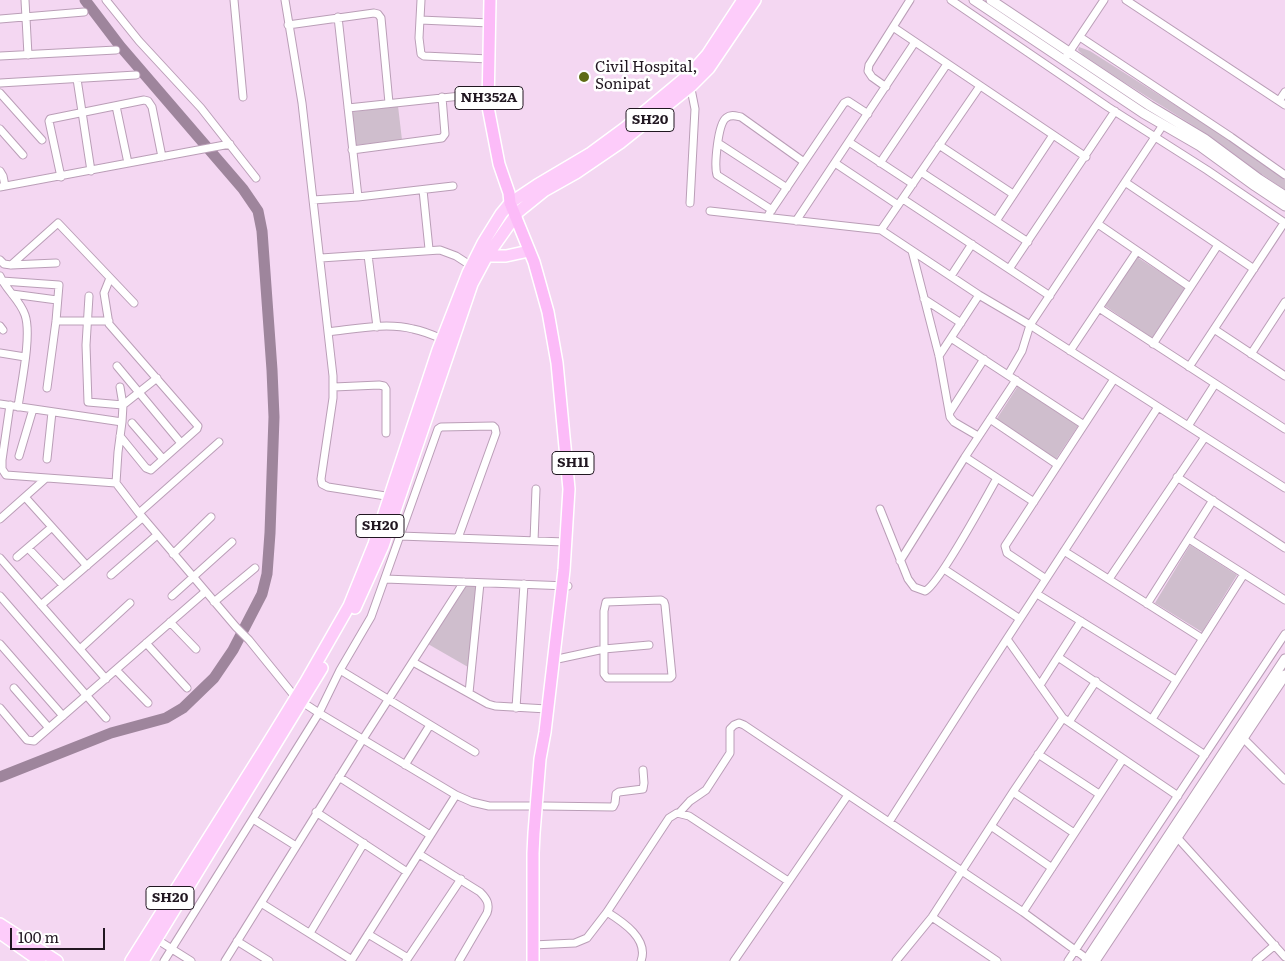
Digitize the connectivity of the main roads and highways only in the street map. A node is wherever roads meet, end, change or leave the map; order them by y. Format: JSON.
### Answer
{"nodes":[{"id":1,"x":490,"y":0,"type":"edge"},
{"id":2,"x":743,"y":0,"type":"edge"},
{"id":3,"x":755,"y":0,"type":"edge"},
{"id":4,"x":688,"y":82,"type":"junction"},
{"id":5,"x":513,"y":205,"type":"junction"},
{"id":6,"x":529,"y":251,"type":"junction"},
{"id":7,"x":487,"y":256,"type":"junction"},
{"id":8,"x":475,"y":268,"type":"junction"},
{"id":9,"x":395,"y":497,"type":"junction"},
{"id":10,"x":567,"y":570,"type":"junction"},
{"id":11,"x":556,"y":659,"type":"junction"},
{"id":12,"x":299,"y":700,"type":"junction"},
{"id":13,"x":546,"y":744,"type":"junction"},
{"id":14,"x":0,"y":924,"type":"edge"},
{"id":15,"x":0,"y":933,"type":"edge"},
{"id":16,"x":537,"y":945,"type":"junction"},
{"id":17,"x":40,"y":961,"type":"edge"},
{"id":18,"x":57,"y":961,"type":"edge"},
{"id":19,"x":131,"y":961,"type":"edge"},
{"id":20,"x":143,"y":961,"type":"edge"},
{"id":21,"x":533,"y":961,"type":"edge"},
{"id":22,"x":540,"y":961,"type":"edge"}],
"edges":[{"from":1,"to":5,"type":"highway","number":"NH352A"},
{"from":2,"to":4,"type":"main road","number":"SH20"},
{"from":3,"to":4,"type":"main road","number":"SH20"},
{"from":4,"to":5,"type":"main road","number":"SH20"},
{"from":5,"to":6,"type":"highway","number":"SH11"},
{"from":5,"to":7,"type":"main road","number":"SH20"},
{"from":5,"to":8,"type":"main road","number":"SH20"},
{"from":5,"to":10,"type":"highway","number":"SH11"},
{"from":6,"to":7,"type":"main road"},
{"from":6,"to":10,"type":"highway","number":"SH11"},
{"from":7,"to":8,"type":"main road","number":"SH20"},
{"from":8,"to":9,"type":"main road","number":"SH20"},
{"from":8,"to":9,"type":"main road","number":"SH20"},
{"from":9,"to":12,"type":"main road","number":"SH20"},
{"from":10,"to":11,"type":"highway","number":"SH11"},
{"from":11,"to":13,"type":"highway","number":"SH11"},
{"from":11,"to":13,"type":"highway","number":"SH11"},
{"from":12,"to":19,"type":"main road","number":"SH20"},
{"from":12,"to":20,"type":"main road","number":"SH20"},
{"from":13,"to":16,"type":"highway","number":"SH11"},
{"from":14,"to":18,"type":"main road"},
{"from":15,"to":17,"type":"main road"},
{"from":16,"to":21,"type":"highway","number":"SH11"},
{"from":16,"to":22,"type":"highway","number":"SH11"}]}
